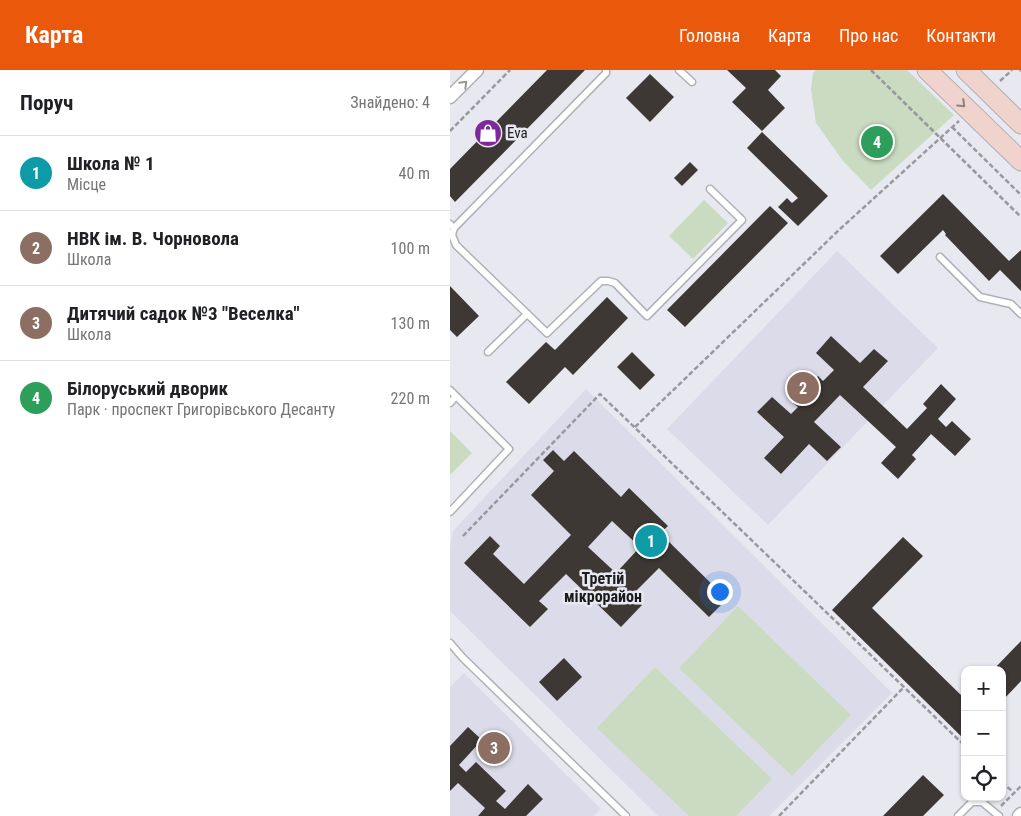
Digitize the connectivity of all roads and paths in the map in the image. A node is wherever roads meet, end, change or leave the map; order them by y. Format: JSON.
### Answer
{"nodes":[{"id":1,"x":477,"y":70,"type":"edge"},
{"id":2,"x":510,"y":70,"type":"edge"},
{"id":3,"x":606,"y":70,"type":"edge"},
{"id":4,"x":679,"y":70,"type":"edge"},
{"id":5,"x":871,"y":70,"type":"edge"},
{"id":6,"x":928,"y":70,"type":"edge"},
{"id":7,"x":966,"y":70,"type":"edge"},
{"id":8,"x":1012,"y":70,"type":"edge"},
{"id":9,"x":692,"y":82,"type":"dead end"},
{"id":10,"x":989,"y":92,"type":"junction"},
{"id":11,"x":450,"y":97,"type":"edge"},
{"id":12,"x":970,"y":112,"type":"junction"},
{"id":13,"x":1021,"y":124,"type":"edge"},
{"id":14,"x":952,"y":127,"type":"junction"},
{"id":15,"x":450,"y":131,"type":"edge"},
{"id":16,"x":939,"y":138,"type":"junction"},
{"id":17,"x":1019,"y":157,"type":"edge"},
{"id":18,"x":710,"y":189,"type":"dead end"},
{"id":19,"x":1021,"y":195,"type":"edge"},
{"id":20,"x":1021,"y":217,"type":"edge"},
{"id":21,"x":452,"y":226,"type":"edge"},
{"id":22,"x":940,"y":257,"type":"dead end"},
{"id":23,"x":527,"y":314,"type":"junction"},
{"id":24,"x":1021,"y":314,"type":"edge"},
{"id":25,"x":488,"y":352,"type":"dead end"},
{"id":26,"x":450,"y":390,"type":"edge"},
{"id":27,"x":456,"y":396,"type":"junction"},
{"id":28,"x":450,"y":402,"type":"edge"},
{"id":29,"x":635,"y":427,"type":"junction"},
{"id":30,"x":450,"y":512,"type":"edge"},
{"id":31,"x":463,"y":536,"type":"dead end"},
{"id":32,"x":450,"y":643,"type":"edge"},
{"id":33,"x":904,"y":687,"type":"junction"},
{"id":34,"x":961,"y":742,"type":"edge"},
{"id":35,"x":1006,"y":786,"type":"edge"},
{"id":36,"x":1021,"y":786,"type":"edge"},
{"id":37,"x":1014,"y":793,"type":"junction"},
{"id":38,"x":997,"y":814,"type":"edge"},
{"id":39,"x":626,"y":816,"type":"edge"},
{"id":40,"x":779,"y":816,"type":"edge"},
{"id":41,"x":958,"y":816,"type":"edge"}],
"edges":[{"from":11,"to":1,"type":"street","one_way":true},
{"from":2,"to":15,"type":"path"},
{"from":3,"to":21,"type":"lane"},
{"from":4,"to":9,"type":"lane"},
{"from":5,"to":16,"type":"path"},
{"from":6,"to":12,"type":"street","one_way":true},
{"from":7,"to":10,"type":"street"},
{"from":8,"to":10,"type":"path"},
{"from":10,"to":13,"type":"street"},
{"from":12,"to":14,"type":"path"},
{"from":12,"to":17,"type":"street"},
{"from":14,"to":16,"type":"path"},
{"from":14,"to":19,"type":"path"},
{"from":16,"to":20,"type":"path"},
{"from":16,"to":29,"type":"path"},
{"from":18,"to":23,"type":"lane"},
{"from":21,"to":23,"type":"lane"},
{"from":22,"to":24,"type":"lane"},
{"from":23,"to":25,"type":"lane"},
{"from":26,"to":27,"type":"lane"},
{"from":27,"to":28,"type":"lane"},
{"from":27,"to":30,"type":"lane"},
{"from":29,"to":31,"type":"path"},
{"from":29,"to":33,"type":"path"},
{"from":32,"to":39,"type":"lane"},
{"from":33,"to":34,"type":"path"},
{"from":33,"to":40,"type":"path"},
{"from":35,"to":37,"type":"path"},
{"from":36,"to":37,"type":"path"},
{"from":37,"to":38,"type":"path"},
{"from":38,"to":41,"type":"lane"}]}
